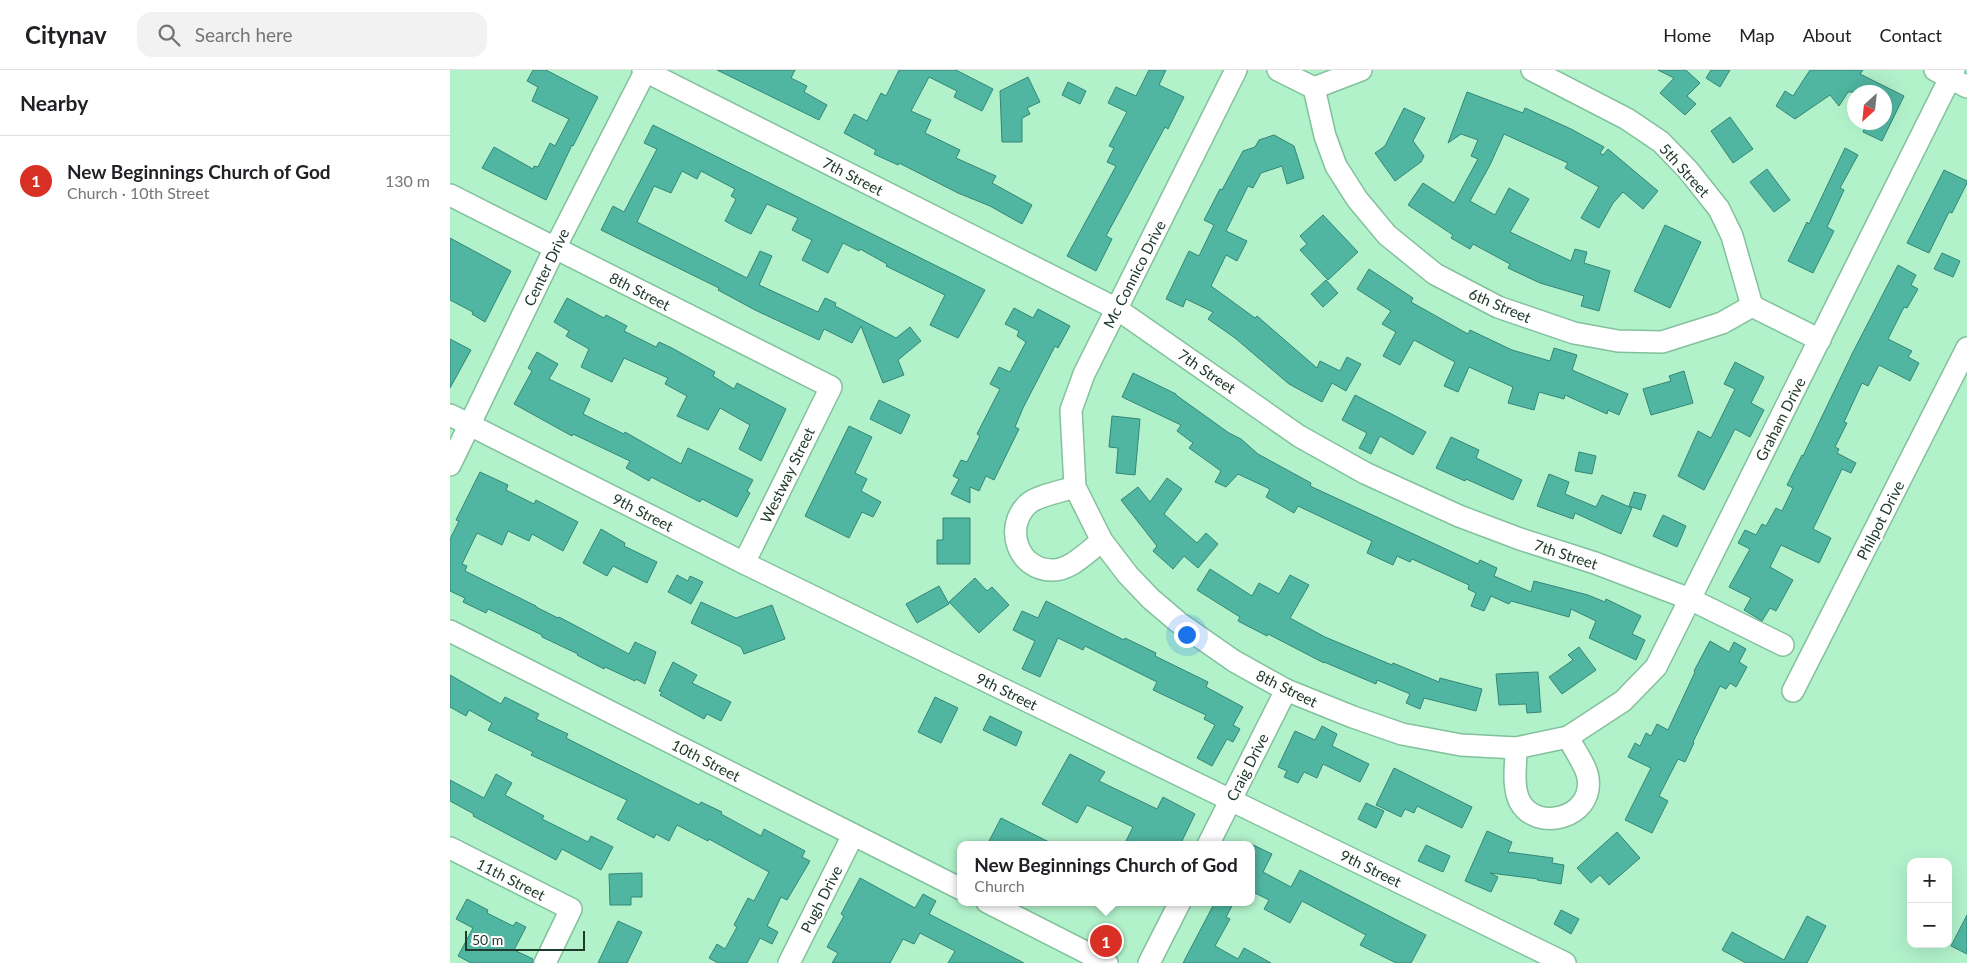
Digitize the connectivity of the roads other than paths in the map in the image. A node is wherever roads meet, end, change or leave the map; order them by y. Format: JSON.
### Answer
{"nodes":[{"id":1,"x":645,"y":70,"type":"edge"},
{"id":2,"x":1236,"y":70,"type":"edge"},
{"id":3,"x":1278,"y":70,"type":"edge"},
{"id":4,"x":1361,"y":70,"type":"edge"},
{"id":5,"x":1532,"y":70,"type":"edge"},
{"id":6,"x":1952,"y":77,"type":"edge"},
{"id":7,"x":1314,"y":88,"type":"junction"},
{"id":8,"x":450,"y":194,"type":"edge"},
{"id":9,"x":555,"y":248,"type":"junction"},
{"id":10,"x":1752,"y":306,"type":"junction"},
{"id":11,"x":1117,"y":309,"type":"junction"},
{"id":12,"x":1820,"y":340,"type":"junction"},
{"id":13,"x":1967,"y":348,"type":"edge"},
{"id":14,"x":831,"y":387,"type":"joint"},
{"id":15,"x":450,"y":415,"type":"edge"},
{"id":16,"x":470,"y":425,"type":"junction"},
{"id":17,"x":450,"y":465,"type":"edge"},
{"id":18,"x":1075,"y":487,"type":"junction"},
{"id":19,"x":1102,"y":541,"type":"junction"},
{"id":20,"x":744,"y":563,"type":"junction"},
{"id":21,"x":1690,"y":599,"type":"junction"},
{"id":22,"x":450,"y":631,"type":"edge"},
{"id":23,"x":1783,"y":645,"type":"dead end"},
{"id":24,"x":1286,"y":690,"type":"junction"},
{"id":25,"x":1793,"y":691,"type":"dead end"},
{"id":26,"x":1568,"y":737,"type":"junction"},
{"id":27,"x":1516,"y":748,"type":"junction"},
{"id":28,"x":1231,"y":800,"type":"junction"},
{"id":29,"x":853,"y":835,"type":"junction"},
{"id":30,"x":1210,"y":841,"type":"edge"},
{"id":31,"x":450,"y":848,"type":"edge"},
{"id":32,"x":957,"y":887,"type":"edge"},
{"id":33,"x":995,"y":906,"type":"edge"},
{"id":34,"x":1178,"y":906,"type":"edge"},
{"id":35,"x":544,"y":963,"type":"edge"},
{"id":36,"x":789,"y":963,"type":"edge"},
{"id":37,"x":1107,"y":963,"type":"edge"},
{"id":38,"x":1149,"y":963,"type":"edge"},
{"id":39,"x":1565,"y":963,"type":"edge"}],
"edges":[{"from":1,"to":9,"type":"street","name":"Center Drive"},
{"from":1,"to":11,"type":"street","name":"7th Street"},
{"from":2,"to":11,"type":"street","name":"Mc Connico Drive"},
{"from":3,"to":7,"type":"street"},
{"from":4,"to":7,"type":"street"},
{"from":5,"to":10,"type":"street","name":"5th Street"},
{"from":6,"to":12,"type":"street","name":"Graham Drive"},
{"from":7,"to":10,"type":"street","name":"6th Street"},
{"from":8,"to":9,"type":"street","name":"8th Street"},
{"from":9,"to":14,"type":"street","name":"8th Street"},
{"from":9,"to":16,"type":"street","name":"Center Drive"},
{"from":10,"to":12,"type":"street"},
{"from":11,"to":18,"type":"street","name":"Mc Connico Drive"},
{"from":11,"to":21,"type":"street","name":"7th Street"},
{"from":12,"to":21,"type":"street","name":"Graham Drive"},
{"from":13,"to":25,"type":"street","name":"Philpot Drive"},
{"from":14,"to":20,"type":"street","name":"Westway Street"},
{"from":15,"to":16,"type":"street","name":"9th Street"},
{"from":16,"to":17,"type":"street","name":"Center Drive"},
{"from":16,"to":20,"type":"street","name":"9th Street"},
{"from":18,"to":19,"type":"street","name":"8th Street"},
{"from":18,"to":19,"type":"street"},
{"from":19,"to":24,"type":"street","name":"8th Street"},
{"from":20,"to":28,"type":"street","name":"9th Street"},
{"from":21,"to":23,"type":"street","name":"7th Street"},
{"from":21,"to":26,"type":"street","name":"Graham Drive"},
{"from":22,"to":29,"type":"street","name":"10th Street"},
{"from":24,"to":27,"type":"street","name":"8th Street"},
{"from":24,"to":28,"type":"street","name":"Craig Drive"},
{"from":26,"to":27,"type":"street","name":"8th Street"},
{"from":26,"to":27,"type":"street"},
{"from":28,"to":30,"type":"street","name":"Craig Drive"},
{"from":28,"to":39,"type":"street","name":"9th Street"},
{"from":29,"to":32,"type":"street","name":"10th Street"},
{"from":29,"to":36,"type":"street","name":"Pugh Drive"},
{"from":31,"to":35,"type":"street","name":"11th Street"},
{"from":33,"to":37,"type":"street"},
{"from":34,"to":38,"type":"street"}]}
